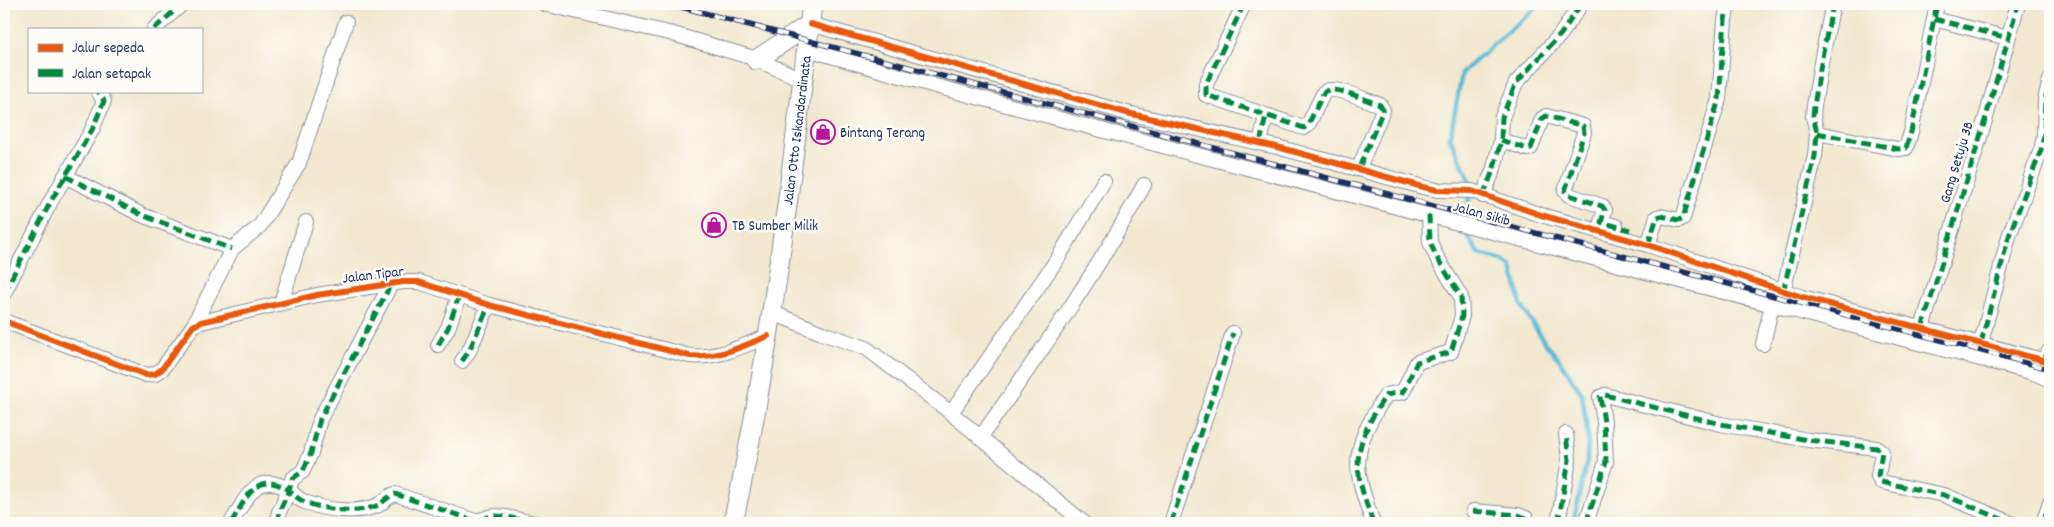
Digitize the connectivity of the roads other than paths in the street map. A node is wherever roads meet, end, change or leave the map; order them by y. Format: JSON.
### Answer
{"nodes":[{"id":1,"x":182,"y":4,"type":"edge"},
{"id":2,"x":544,"y":4,"type":"edge"},
{"id":3,"x":812,"y":4,"type":"edge"},
{"id":4,"x":1244,"y":4,"type":"edge"},
{"id":5,"x":1581,"y":4,"type":"edge"},
{"id":6,"x":1728,"y":4,"type":"edge"},
{"id":7,"x":1833,"y":4,"type":"edge"},
{"id":8,"x":1937,"y":4,"type":"edge"},
{"id":9,"x":2018,"y":4,"type":"edge"},
{"id":10,"x":1934,"y":19,"type":"junction"},
{"id":11,"x":346,"y":22,"type":"dead end"},
{"id":12,"x":810,"y":24,"type":"junction"},
{"id":13,"x":155,"y":28,"type":"edge"},
{"id":14,"x":2008,"y":38,"type":"junction"},
{"id":15,"x":806,"y":49,"type":"junction"},
{"id":16,"x":756,"y":60,"type":"junction"},
{"id":17,"x":802,"y":79,"type":"junction"},
{"id":18,"x":2050,"y":82,"type":"edge"},
{"id":19,"x":99,"y":92,"type":"edge"},
{"id":20,"x":1266,"y":116,"type":"junction"},
{"id":21,"x":1817,"y":133,"type":"junction"},
{"id":22,"x":1501,"y":140,"type":"junction"},
{"id":23,"x":1260,"y":143,"type":"junction"},
{"id":24,"x":1359,"y":168,"type":"junction"},
{"id":25,"x":65,"y":176,"type":"junction"},
{"id":26,"x":1104,"y":181,"type":"dead end"},
{"id":27,"x":1144,"y":185,"type":"dead end"},
{"id":28,"x":1478,"y":194,"type":"junction"},
{"id":29,"x":1429,"y":215,"type":"junction"},
{"id":30,"x":306,"y":222,"type":"dead end"},
{"id":31,"x":1630,"y":230,"type":"dead end"},
{"id":32,"x":1648,"y":245,"type":"junction"},
{"id":33,"x":232,"y":249,"type":"junction"},
{"id":34,"x":391,"y":284,"type":"junction"},
{"id":35,"x":1783,"y":292,"type":"junction"},
{"id":36,"x":4,"y":293,"type":"edge"},
{"id":37,"x":460,"y":296,"type":"junction"},
{"id":38,"x":281,"y":303,"type":"junction"},
{"id":39,"x":1772,"y":304,"type":"junction"},
{"id":40,"x":489,"y":305,"type":"junction"},
{"id":41,"x":773,"y":313,"type":"junction"},
{"id":42,"x":4,"y":321,"type":"edge"},
{"id":43,"x":193,"y":326,"type":"junction"},
{"id":44,"x":1922,"y":328,"type":"junction"},
{"id":45,"x":1234,"y":333,"type":"dead end"},
{"id":46,"x":768,"y":336,"type":"junction"},
{"id":47,"x":1981,"y":343,"type":"junction"},
{"id":48,"x":1763,"y":344,"type":"dead end"},
{"id":49,"x":438,"y":345,"type":"dead end"},
{"id":50,"x":462,"y":360,"type":"dead end"},
{"id":51,"x":2043,"y":362,"type":"edge"},
{"id":52,"x":2050,"y":380,"type":"edge"},
{"id":53,"x":951,"y":413,"type":"junction"},
{"id":54,"x":1566,"y":434,"type":"dead end"},
{"id":55,"x":980,"y":438,"type":"junction"},
{"id":56,"x":289,"y":490,"type":"junction"},
{"id":57,"x":2050,"y":503,"type":"edge"},
{"id":58,"x":1473,"y":511,"type":"dead end"},
{"id":59,"x":231,"y":523,"type":"edge"},
{"id":60,"x":276,"y":523,"type":"edge"},
{"id":61,"x":535,"y":523,"type":"edge"},
{"id":62,"x":733,"y":523,"type":"edge"},
{"id":63,"x":1084,"y":523,"type":"edge"},
{"id":64,"x":1171,"y":523,"type":"edge"},
{"id":65,"x":1373,"y":523,"type":"edge"},
{"id":66,"x":1528,"y":523,"type":"edge"},
{"id":67,"x":1558,"y":523,"type":"edge"},
{"id":68,"x":1586,"y":523,"type":"edge"},
{"id":69,"x":2011,"y":523,"type":"edge"},
{"id":70,"x":2043,"y":523,"type":"edge"}],
"edges":[{"from":1,"to":13,"type":"street"},
{"from":2,"to":16,"type":"street"},
{"from":3,"to":12,"type":"main road","name":"Jalan Otto Iskandardinata"},
{"from":4,"to":20,"type":"street"},
{"from":5,"to":22,"type":"street"},
{"from":6,"to":32,"type":"street"},
{"from":7,"to":21,"type":"street"},
{"from":8,"to":10,"type":"street"},
{"from":9,"to":14,"type":"street","name":"Gang Setuju 3B"},
{"from":10,"to":14,"type":"street"},
{"from":10,"to":21,"type":"street"},
{"from":11,"to":33,"type":"street"},
{"from":12,"to":15,"type":"main road","name":"Jalan Otto Iskandardinata"},
{"from":12,"to":16,"type":"main road"},
{"from":12,"to":23,"type":"street"},
{"from":14,"to":44,"type":"street","name":"Gang Setuju 3B"},
{"from":15,"to":17,"type":"main road","name":"Jalan Otto Iskandardinata"},
{"from":15,"to":29,"type":"street","name":"Jalan Sikib"},
{"from":16,"to":17,"type":"street"},
{"from":17,"to":41,"type":"main road","name":"Jalan Otto Iskandardinata"},
{"from":18,"to":47,"type":"street"},
{"from":19,"to":25,"type":"street"},
{"from":20,"to":23,"type":"street"},
{"from":20,"to":24,"type":"street"},
{"from":21,"to":35,"type":"street"},
{"from":22,"to":28,"type":"street"},
{"from":22,"to":31,"type":"street"},
{"from":23,"to":24,"type":"street"},
{"from":24,"to":28,"type":"street"},
{"from":25,"to":33,"type":"street"},
{"from":25,"to":36,"type":"street"},
{"from":26,"to":53,"type":"street"},
{"from":27,"to":55,"type":"street"},
{"from":28,"to":32,"type":"street"},
{"from":29,"to":39,"type":"street","name":"Jalan Sikib"},
{"from":29,"to":65,"type":"street"},
{"from":30,"to":38,"type":"street"},
{"from":32,"to":35,"type":"street"},
{"from":33,"to":43,"type":"street"},
{"from":34,"to":37,"type":"street","name":"Jalan Tipar"},
{"from":34,"to":38,"type":"street","name":"Jalan Tipar"},
{"from":34,"to":56,"type":"street"},
{"from":35,"to":44,"type":"street"},
{"from":37,"to":40,"type":"street","name":"Jalan Tipar"},
{"from":37,"to":49,"type":"street"},
{"from":38,"to":43,"type":"street","name":"Jalan Tipar"},
{"from":39,"to":48,"type":"street"},
{"from":39,"to":51,"type":"street","name":"Jalan Sikib"},
{"from":40,"to":46,"type":"street","name":"Jalan Tipar"},
{"from":40,"to":50,"type":"street"},
{"from":41,"to":46,"type":"main road","name":"Jalan Otto Iskandardinata"},
{"from":41,"to":53,"type":"street"},
{"from":42,"to":43,"type":"street"},
{"from":44,"to":47,"type":"street"},
{"from":45,"to":64,"type":"street"},
{"from":46,"to":62,"type":"main road","name":"Jalan Otto Iskandardinata"},
{"from":47,"to":51,"type":"street"},
{"from":51,"to":52,"type":"street"},
{"from":53,"to":55,"type":"street"},
{"from":54,"to":67,"type":"street"},
{"from":55,"to":63,"type":"street"},
{"from":56,"to":59,"type":"street"},
{"from":56,"to":60,"type":"street"},
{"from":56,"to":61,"type":"street"},
{"from":57,"to":70,"type":"street"},
{"from":58,"to":66,"type":"street"},
{"from":68,"to":69,"type":"street"}]}
